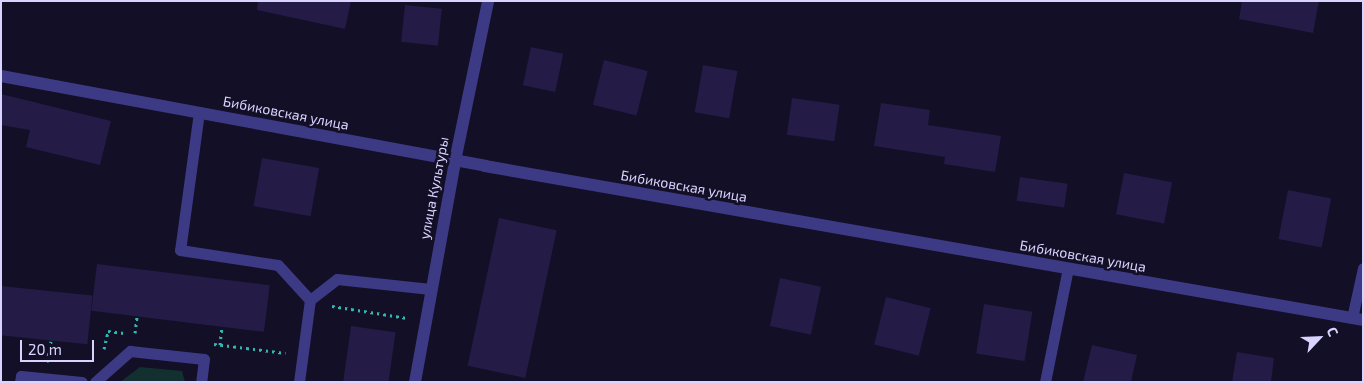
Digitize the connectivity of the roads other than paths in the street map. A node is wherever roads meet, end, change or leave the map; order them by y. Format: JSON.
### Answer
{"nodes":[{"id":1,"x":488,"y":1,"type":"edge"},
{"id":2,"x":1,"y":76,"type":"edge"},
{"id":3,"x":199,"y":112,"type":"junction"},
{"id":4,"x":455,"y":160,"type":"junction"},
{"id":5,"x":1068,"y":268,"type":"junction"},
{"id":6,"x":1363,"y":268,"type":"edge"},
{"id":7,"x":430,"y":289,"type":"junction"},
{"id":8,"x":310,"y":300,"type":"junction"},
{"id":9,"x":1357,"y":319,"type":"edge"},
{"id":10,"x":20,"y":382,"type":"edge"},
{"id":11,"x":82,"y":382,"type":"edge"},
{"id":12,"x":95,"y":382,"type":"edge"},
{"id":13,"x":202,"y":382,"type":"edge"},
{"id":14,"x":299,"y":382,"type":"edge"},
{"id":15,"x":415,"y":382,"type":"edge"},
{"id":16,"x":1045,"y":382,"type":"edge"}],
"edges":[{"from":1,"to":4,"type":"street","name":"улица Культуры"},
{"from":2,"to":3,"type":"street","name":"Бибиковская улица"},
{"from":3,"to":4,"type":"street","name":"Бибиковская улица"},
{"from":3,"to":8,"type":"lane"},
{"from":4,"to":5,"type":"street","name":"Бибиковская улица"},
{"from":4,"to":7,"type":"street","name":"улица Культуры"},
{"from":5,"to":9,"type":"street","name":"Бибиковская улица"},
{"from":5,"to":16,"type":"lane"},
{"from":6,"to":9,"type":"lane"},
{"from":7,"to":8,"type":"lane"},
{"from":7,"to":15,"type":"street","name":"улица Культуры"},
{"from":8,"to":14,"type":"lane"},
{"from":10,"to":11,"type":"lane"},
{"from":12,"to":13,"type":"lane"}]}
